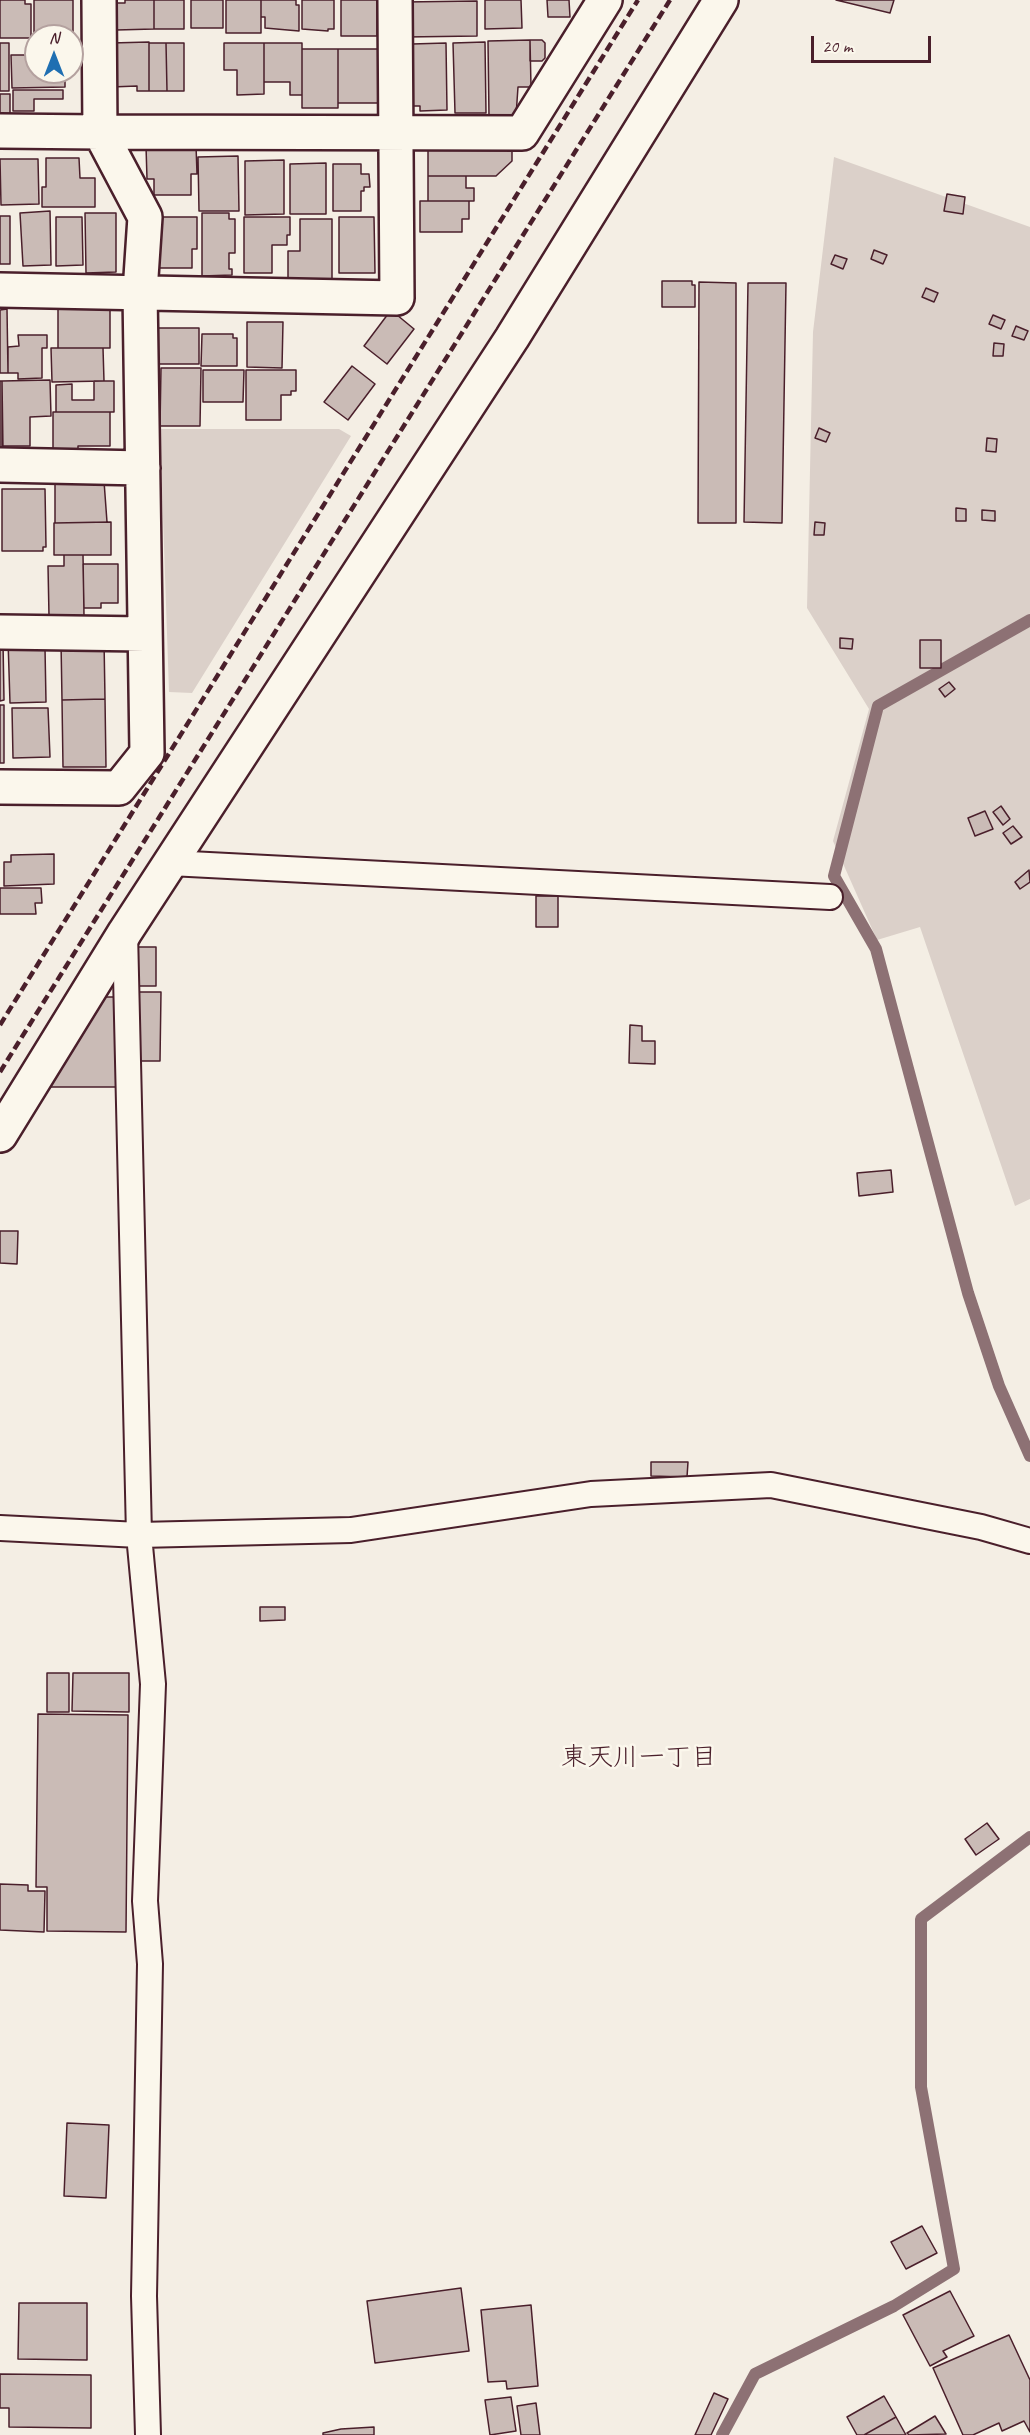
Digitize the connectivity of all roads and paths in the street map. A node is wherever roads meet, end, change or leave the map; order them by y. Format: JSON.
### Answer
{"nodes":[{"id":1,"x":99,"y":0,"type":"edge"},
{"id":2,"x":395,"y":0,"type":"edge"},
{"id":3,"x":605,"y":0,"type":"edge"},
{"id":4,"x":721,"y":0,"type":"edge"},
{"id":5,"x":0,"y":131,"type":"edge"},
{"id":6,"x":100,"y":132,"type":"junction"},
{"id":7,"x":396,"y":133,"type":"junction"},
{"id":8,"x":0,"y":290,"type":"edge"},
{"id":9,"x":141,"y":292,"type":"junction"},
{"id":10,"x":0,"y":465,"type":"edge"},
{"id":11,"x":143,"y":468,"type":"junction"},
{"id":12,"x":0,"y":632,"type":"edge"},
{"id":13,"x":145,"y":634,"type":"junction"},
{"id":14,"x":0,"y":787,"type":"edge"},
{"id":15,"x":170,"y":863,"type":"junction"},
{"id":16,"x":830,"y":897,"type":"dead end"},
{"id":17,"x":125,"y":932,"type":"junction"},
{"id":18,"x":0,"y":1135,"type":"edge"},
{"id":19,"x":0,"y":1528,"type":"edge"},
{"id":20,"x":139,"y":1535,"type":"junction"},
{"id":21,"x":1030,"y":1541,"type":"edge"},
{"id":22,"x":148,"y":2435,"type":"edge"}],
"edges":[{"from":1,"to":6,"type":"street"},
{"from":2,"to":7,"type":"street"},
{"from":3,"to":7,"type":"street"},
{"from":4,"to":15,"type":"street"},
{"from":5,"to":6,"type":"street"},
{"from":6,"to":7,"type":"street"},
{"from":6,"to":9,"type":"street"},
{"from":7,"to":9,"type":"street"},
{"from":8,"to":9,"type":"street"},
{"from":9,"to":11,"type":"street"},
{"from":10,"to":11,"type":"street"},
{"from":11,"to":13,"type":"street"},
{"from":12,"to":13,"type":"street"},
{"from":13,"to":14,"type":"street"},
{"from":15,"to":16,"type":"lane"},
{"from":15,"to":17,"type":"street"},
{"from":17,"to":18,"type":"street"},
{"from":17,"to":20,"type":"lane"},
{"from":19,"to":20,"type":"lane"},
{"from":20,"to":21,"type":"lane"},
{"from":20,"to":22,"type":"lane"}]}
